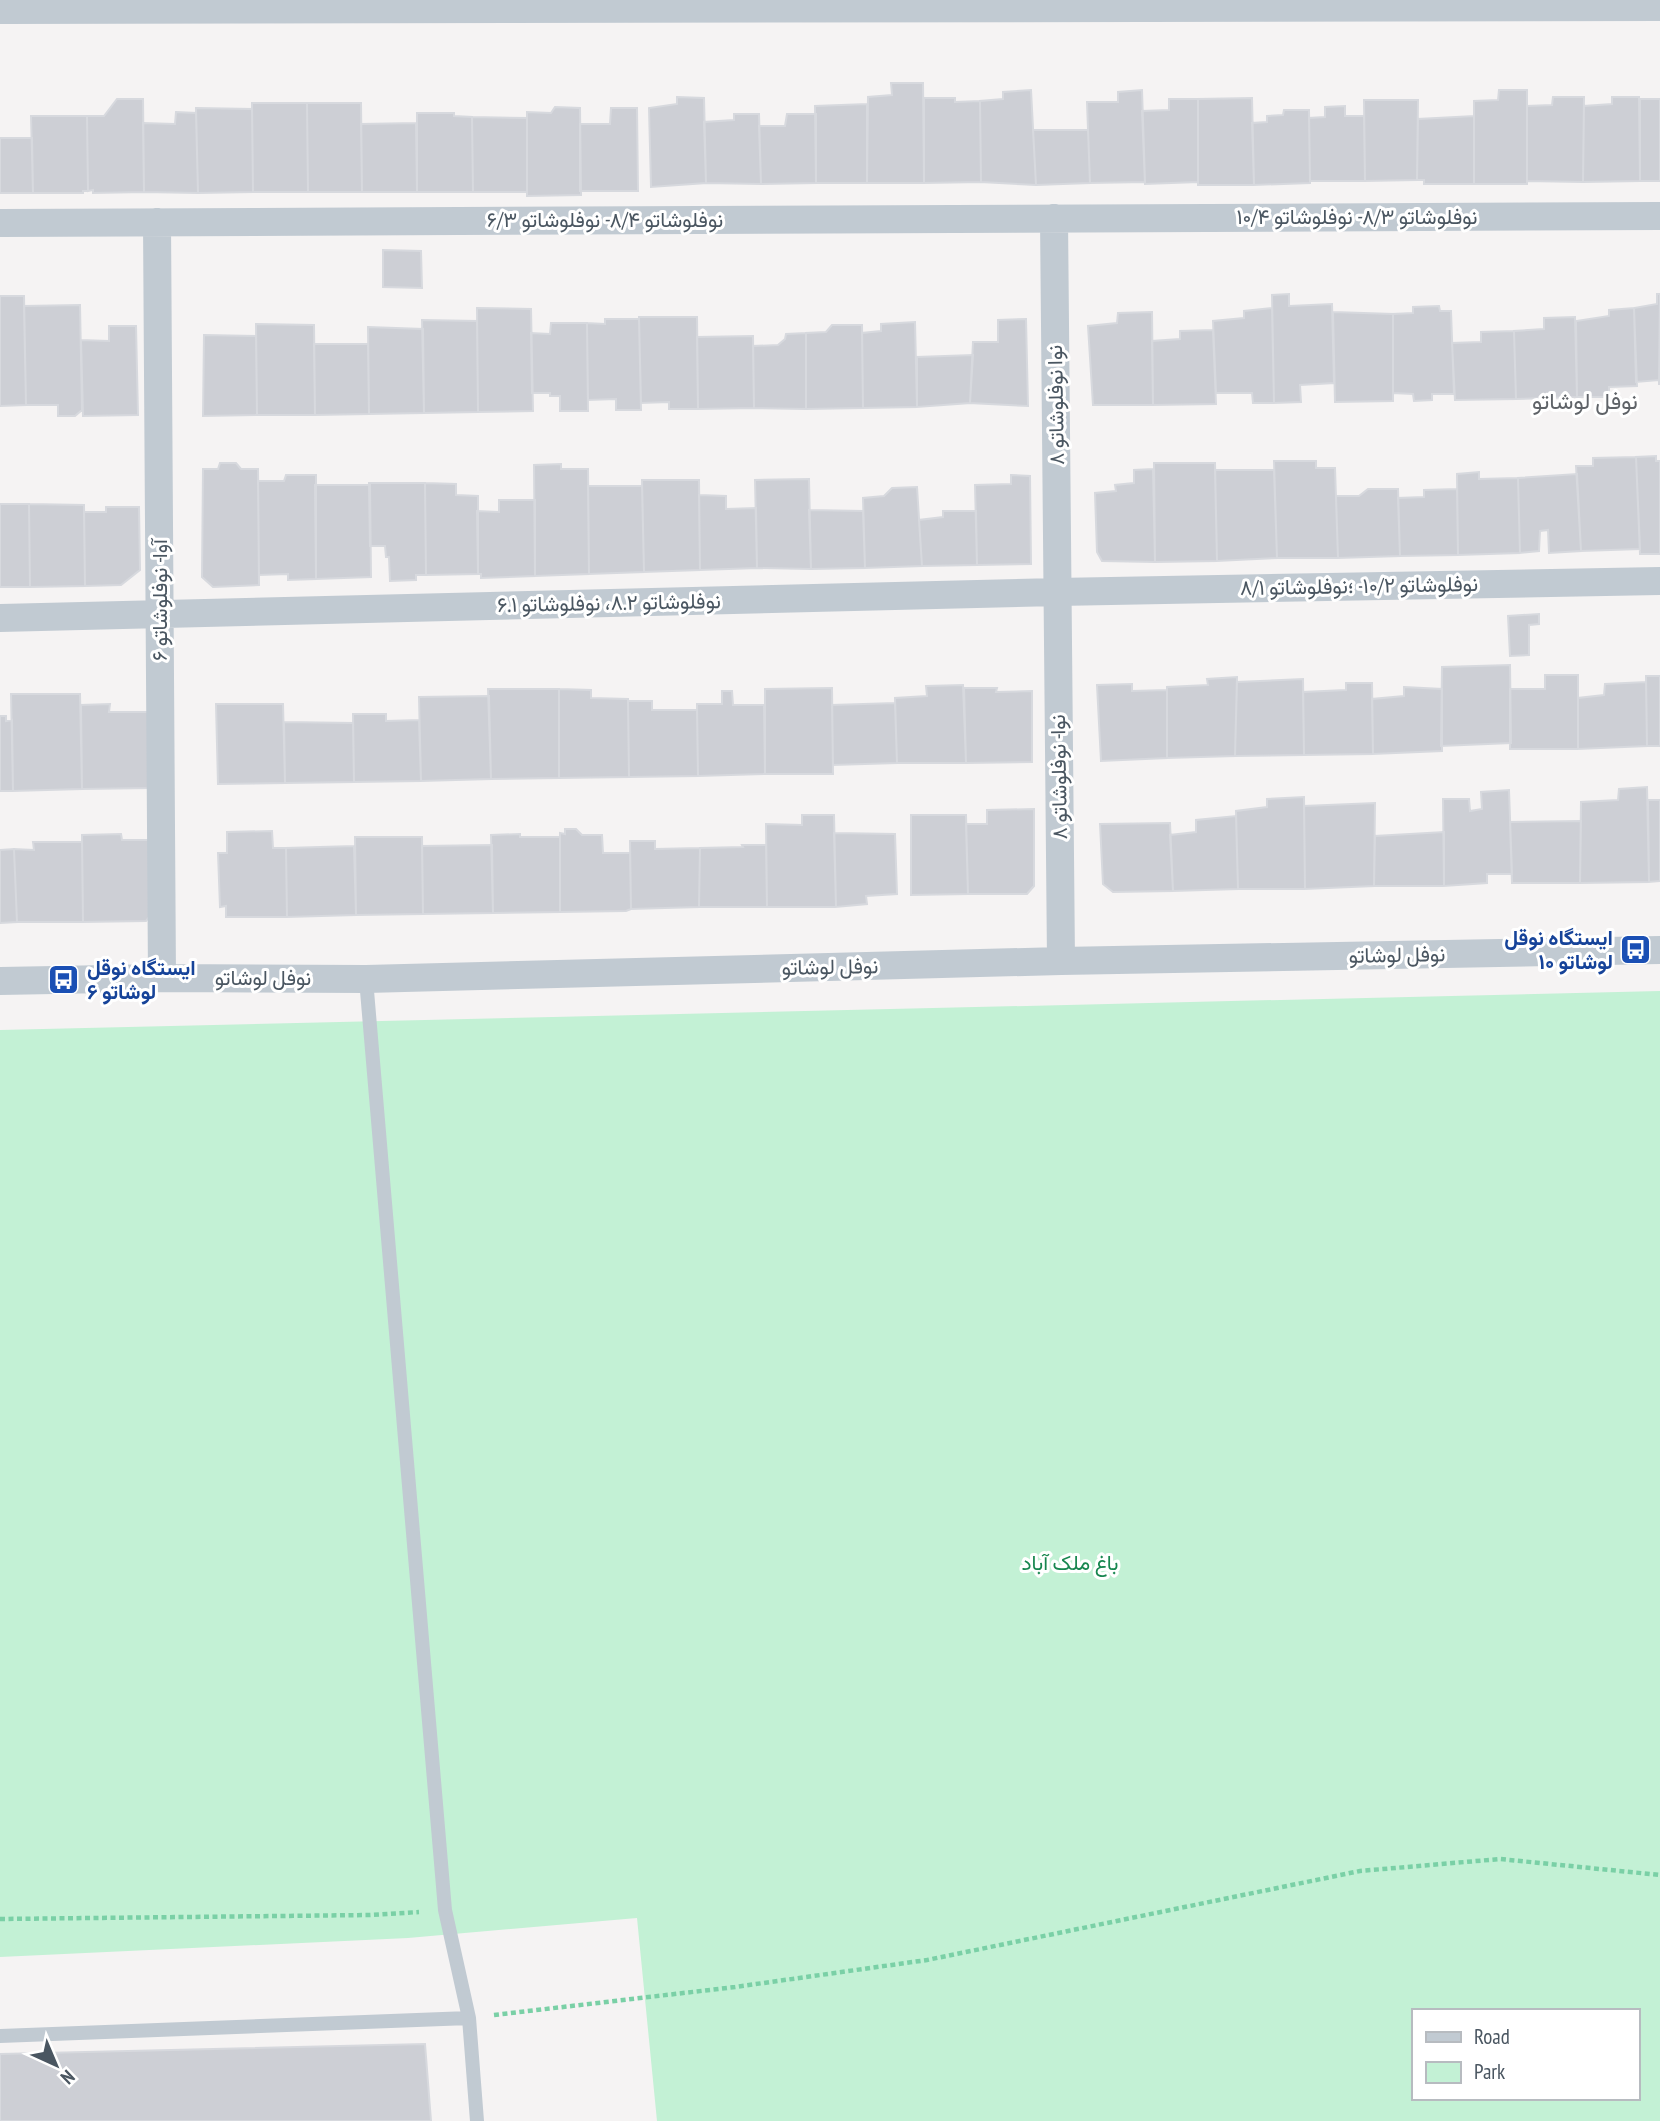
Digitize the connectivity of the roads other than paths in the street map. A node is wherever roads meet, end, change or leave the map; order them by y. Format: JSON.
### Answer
{"nodes":[{"id":1,"x":1660,"y":7,"type":"edge"},
{"id":2,"x":0,"y":10,"type":"edge"},
{"id":3,"x":1660,"y":216,"type":"edge"},
{"id":4,"x":1054,"y":218,"type":"junction"},
{"id":5,"x":157,"y":222,"type":"junction"},
{"id":6,"x":0,"y":223,"type":"edge"},
{"id":7,"x":1660,"y":581,"type":"edge"},
{"id":8,"x":1057,"y":592,"type":"junction"},
{"id":9,"x":160,"y":614,"type":"junction"},
{"id":10,"x":0,"y":618,"type":"edge"},
{"id":11,"x":1660,"y":950,"type":"edge"},
{"id":12,"x":1061,"y":961,"type":"junction"},
{"id":13,"x":162,"y":978,"type":"junction"},
{"id":14,"x":366,"y":979,"type":"junction"},
{"id":15,"x":0,"y":981,"type":"edge"},
{"id":16,"x":469,"y":2018,"type":"junction"},
{"id":17,"x":0,"y":2036,"type":"edge"},
{"id":18,"x":477,"y":2121,"type":"edge"}],
"edges":[{"from":1,"to":2,"type":"street"},
{"from":3,"to":4,"type":"street","name":"نوفلوشاتو ۸/۳- نوفلوشاتو ۱۰/۴"},
{"from":4,"to":5,"type":"street","name":"نوفلوشاتو ۸/۴- نوفلوشاتو ۶/۳"},
{"from":4,"to":8,"type":"street","name":"نوا نوفلوشاتو ۸"},
{"from":5,"to":6,"type":"street","name":"نوفلوشاتو ۸/۴- نوفلوشاتو ۶/۳"},
{"from":5,"to":9,"type":"street","name":"آوا- نوفلوشاتو ۶"},
{"from":7,"to":8,"type":"street","name":"نوفلوشاتو ۱۰/۲- ؛نوفلوشاتو ۸/۱"},
{"from":8,"to":9,"type":"street","name":"نوفلوشاتو ۸.۲، نوفلوشاتو ۶.۱"},
{"from":8,"to":12,"type":"street","name":"نوا- نوفلوشاتو ۸"},
{"from":9,"to":10,"type":"street","name":"نوفلوشاتو ۸.۲، نوفلوشاتو ۶.۱"},
{"from":9,"to":13,"type":"street","name":"آوا- نوفلوشاتو ۶"},
{"from":11,"to":12,"type":"street","name":"نوفل لوشاتو"},
{"from":12,"to":14,"type":"street","name":"نوفل لوشاتو"},
{"from":13,"to":14,"type":"street","name":"نوفل لوشاتو"},
{"from":13,"to":15,"type":"street","name":"نوفل لوشاتو"},
{"from":14,"to":16,"type":"lane"},
{"from":16,"to":17,"type":"lane"},
{"from":16,"to":18,"type":"lane"}]}
